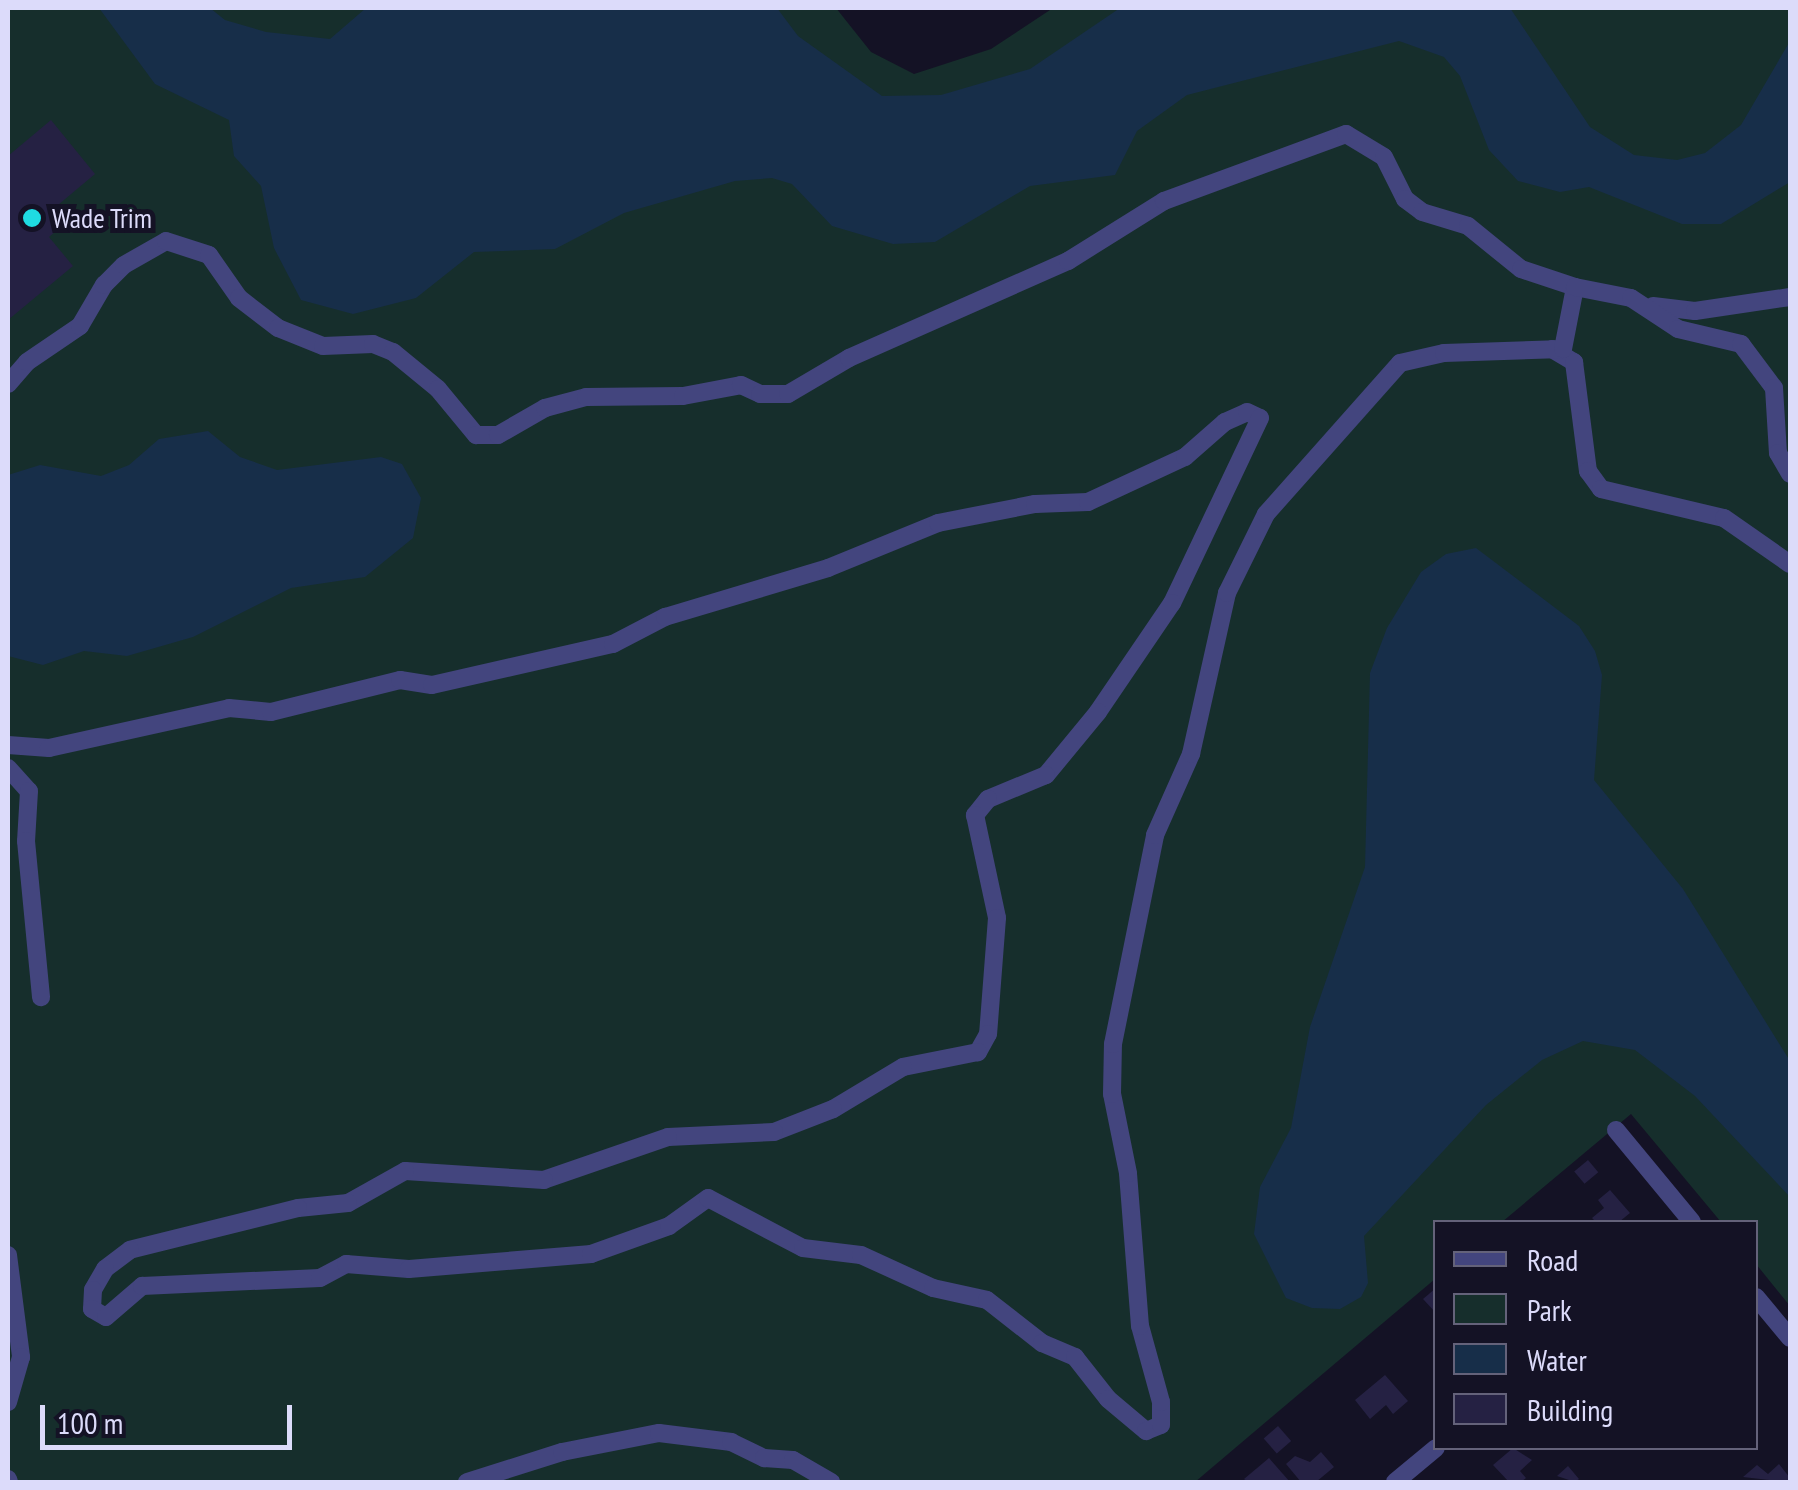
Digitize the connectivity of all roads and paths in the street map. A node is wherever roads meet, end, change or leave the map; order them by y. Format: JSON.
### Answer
{"nodes":[{"id":1,"x":1575,"y":287,"type":"junction"},
{"id":2,"x":1790,"y":297,"type":"edge"},
{"id":3,"x":1648,"y":305,"type":"junction"},
{"id":4,"x":1552,"y":350,"type":"junction"},
{"id":5,"x":8,"y":384,"type":"edge"},
{"id":6,"x":1790,"y":474,"type":"edge"},
{"id":7,"x":1790,"y":564,"type":"edge"},
{"id":8,"x":8,"y":745,"type":"edge"},
{"id":9,"x":8,"y":768,"type":"edge"},
{"id":10,"x":41,"y":997,"type":"dead end"},
{"id":11,"x":1616,"y":1130,"type":"dead end"},
{"id":12,"x":1690,"y":1220,"type":"edge"},
{"id":13,"x":8,"y":1255,"type":"edge"},
{"id":14,"x":1758,"y":1299,"type":"edge"},
{"id":15,"x":1790,"y":1338,"type":"edge"},
{"id":16,"x":8,"y":1402,"type":"edge"},
{"id":17,"x":1434,"y":1450,"type":"edge"},
{"id":18,"x":468,"y":1482,"type":"edge"},
{"id":19,"x":830,"y":1482,"type":"edge"},
{"id":20,"x":1395,"y":1482,"type":"edge"}],
"edges":[{"from":1,"to":3,"type":"street"},
{"from":1,"to":4,"type":"street"},
{"from":1,"to":5,"type":"street"},
{"from":2,"to":3,"type":"street"},
{"from":3,"to":6,"type":"street"},
{"from":4,"to":7,"type":"street"},
{"from":4,"to":8,"type":"street"},
{"from":9,"to":10,"type":"street"},
{"from":11,"to":12,"type":"street"},
{"from":13,"to":16,"type":"street"},
{"from":14,"to":15,"type":"street"},
{"from":17,"to":20,"type":"street"},
{"from":18,"to":19,"type":"street"}]}
